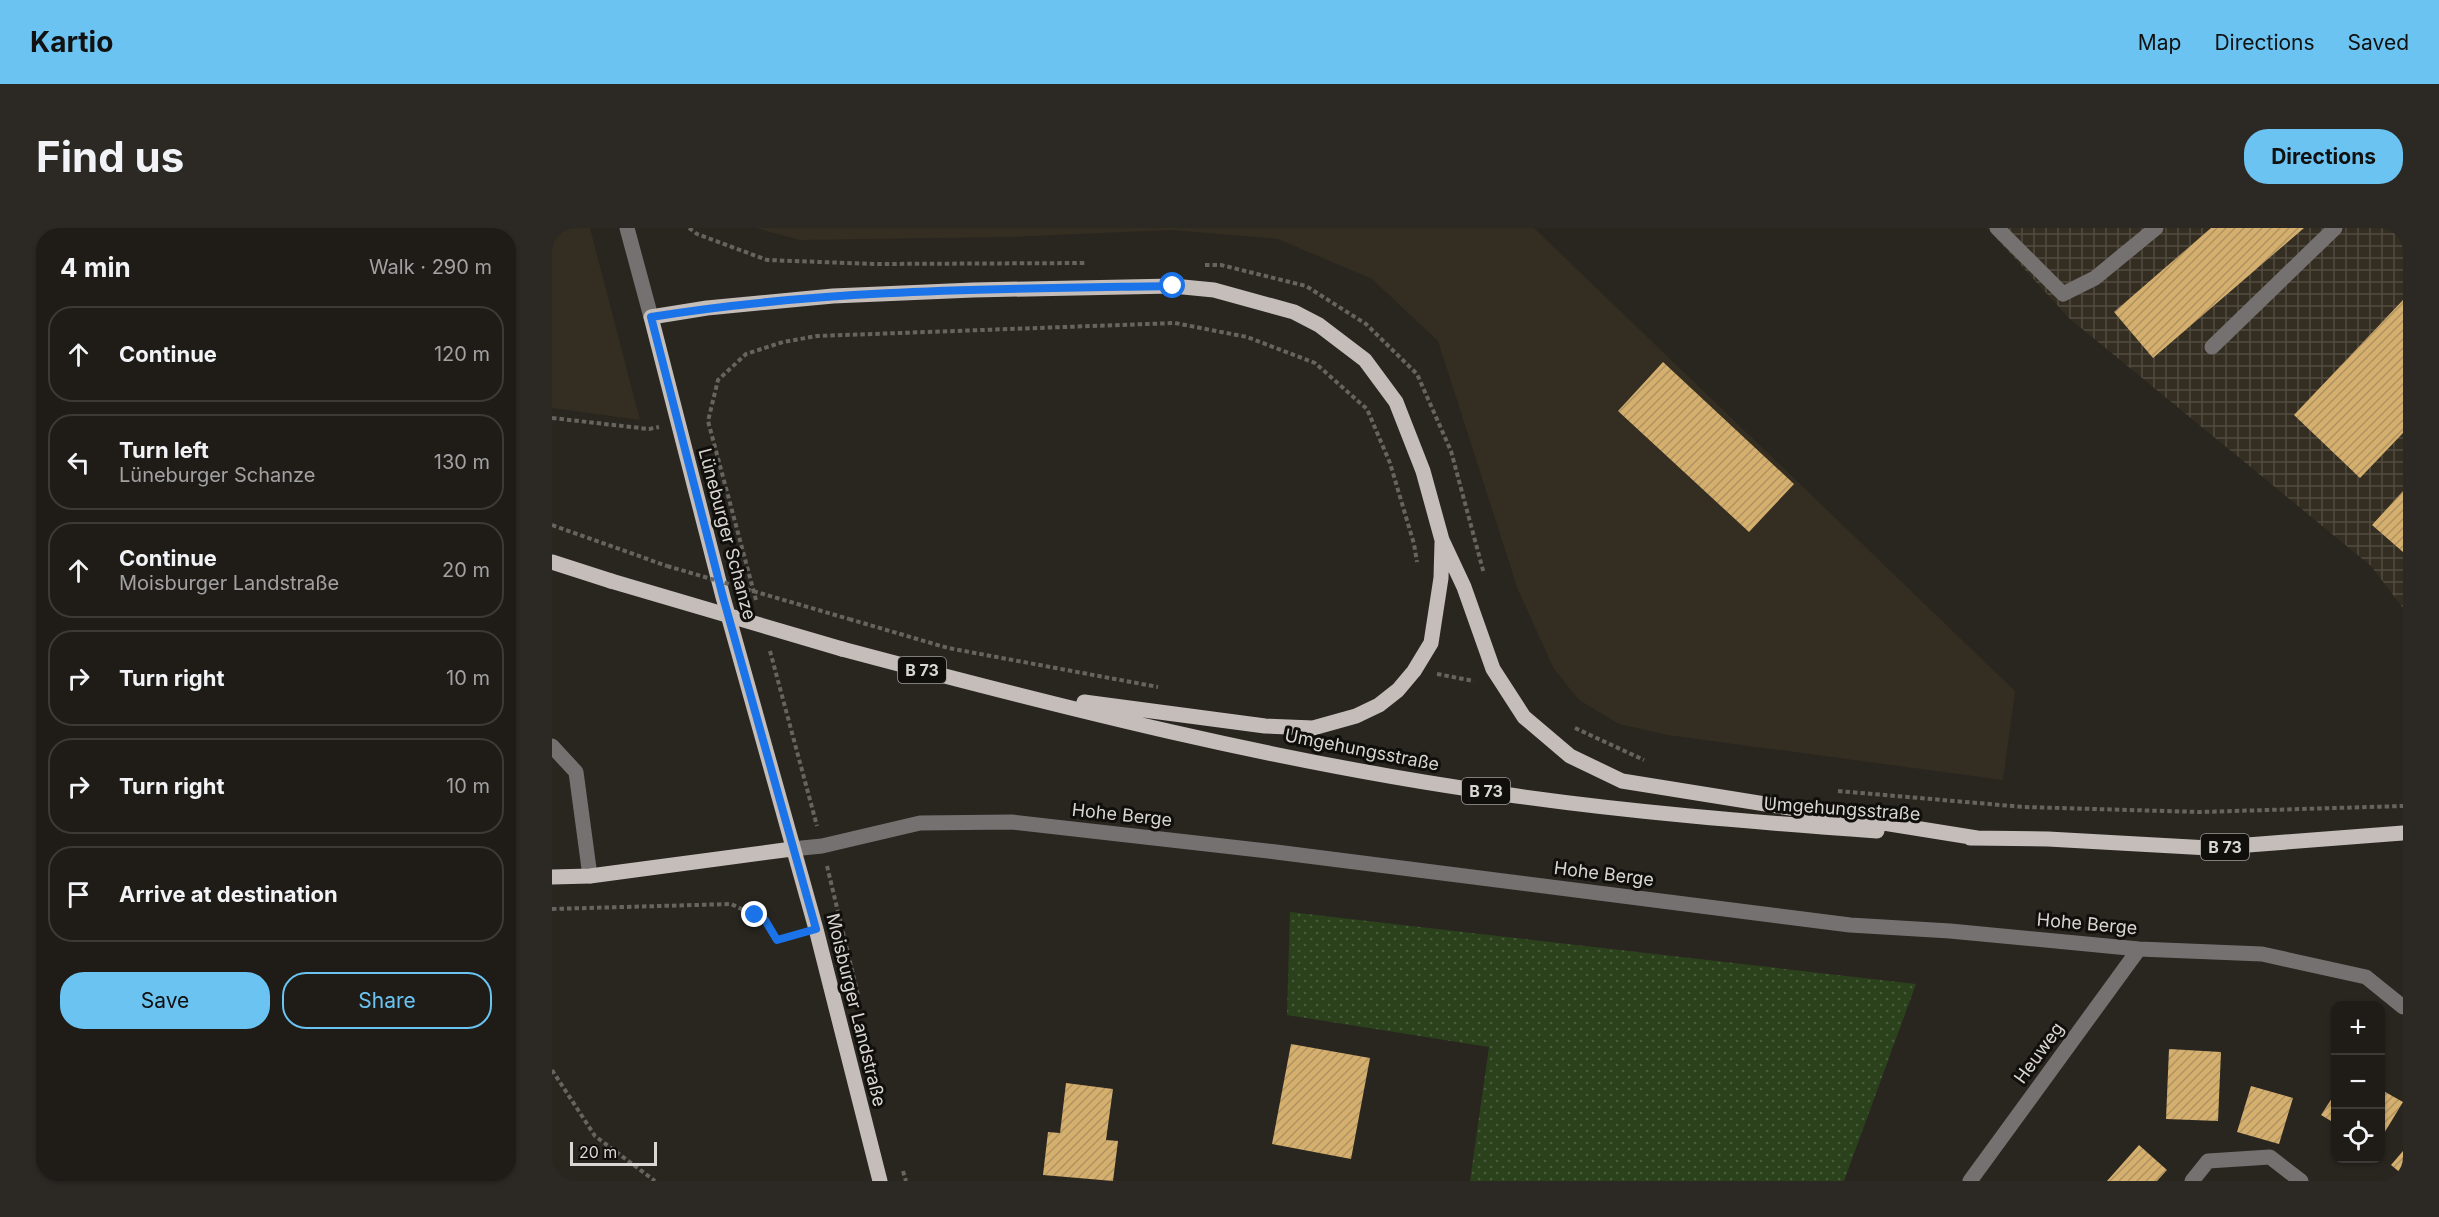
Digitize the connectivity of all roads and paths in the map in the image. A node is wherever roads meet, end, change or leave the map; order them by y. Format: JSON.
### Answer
{"nodes":[{"id":1,"x":627,"y":228,"type":"edge"},
{"id":2,"x":689,"y":228,"type":"edge"},
{"id":3,"x":1997,"y":228,"type":"edge"},
{"id":4,"x":2156,"y":228,"type":"edge"},
{"id":5,"x":2335,"y":228,"type":"edge"},
{"id":6,"x":1091,"y":263,"type":"dead end"},
{"id":7,"x":1197,"y":264,"type":"dead end"},
{"id":8,"x":651,"y":317,"type":"junction"},
{"id":9,"x":2212,"y":347,"type":"dead end"},
{"id":10,"x":552,"y":418,"type":"edge"},
{"id":11,"x":648,"y":429,"type":"dead end"},
{"id":12,"x":552,"y":525,"type":"edge"},
{"id":13,"x":1442,"y":540,"type":"junction"},
{"id":14,"x":552,"y":562,"type":"edge"},
{"id":15,"x":1418,"y":566,"type":"dead end"},
{"id":16,"x":1485,"y":577,"type":"dead end"},
{"id":17,"x":757,"y":604,"type":"dead end"},
{"id":18,"x":769,"y":650,"type":"dead end"},
{"id":19,"x":1414,"y":671,"type":"junction"},
{"id":20,"x":1502,"y":685,"type":"junction"},
{"id":21,"x":1169,"y":689,"type":"dead end"},
{"id":22,"x":1003,"y":692,"type":"junction"},
{"id":23,"x":1568,"y":722,"type":"dead end"},
{"id":24,"x":552,"y":746,"type":"edge"},
{"id":25,"x":1654,"y":762,"type":"dead end"},
{"id":26,"x":1827,"y":790,"type":"dead end"},
{"id":27,"x":2403,"y":806,"type":"edge"},
{"id":28,"x":2403,"y":833,"type":"edge"},
{"id":29,"x":1977,"y":838,"type":"junction"},
{"id":30,"x":822,"y":846,"type":"junction"},
{"id":31,"x":792,"y":849,"type":"junction"},
{"id":32,"x":590,"y":876,"type":"junction"},
{"id":33,"x":552,"y":877,"type":"edge"},
{"id":34,"x":552,"y":909,"type":"edge"},
{"id":35,"x":841,"y":922,"type":"junction"},
{"id":36,"x":816,"y":929,"type":"junction"},
{"id":37,"x":2139,"y":949,"type":"junction"},
{"id":38,"x":859,"y":996,"type":"dead end"},
{"id":39,"x":2403,"y":1007,"type":"edge"},
{"id":40,"x":552,"y":1070,"type":"edge"},
{"id":41,"x":903,"y":1170,"type":"dead end"},
{"id":42,"x":655,"y":1181,"type":"edge"},
{"id":43,"x":880,"y":1181,"type":"edge"},
{"id":44,"x":906,"y":1181,"type":"edge"},
{"id":45,"x":1970,"y":1181,"type":"edge"},
{"id":46,"x":2192,"y":1181,"type":"edge"},
{"id":47,"x":2301,"y":1181,"type":"edge"}],
"edges":[{"from":1,"to":8,"type":"street","name":"Lüneburger Schanze"},
{"from":2,"to":6,"type":"path"},
{"from":3,"to":4,"type":"street"},
{"from":5,"to":9,"type":"street"},
{"from":7,"to":16,"type":"path"},
{"from":8,"to":13,"type":"main road"},
{"from":8,"to":31,"type":"main road","name":"Lüneburger Schanze"},
{"from":10,"to":11,"type":"path"},
{"from":12,"to":21,"type":"path","bridge":true},
{"from":13,"to":19,"type":"main road"},
{"from":13,"to":20,"type":"main road"},
{"from":14,"to":22,"type":"main road","name":"Umgehungsstraße","number":"B 73","bridge":true},
{"from":15,"to":17,"type":"path"},
{"from":18,"to":30,"type":"path"},
{"from":19,"to":20,"type":"path"},
{"from":19,"to":22,"type":"main road"},
{"from":20,"to":29,"type":"main road"},
{"from":22,"to":29,"type":"main road","name":"Umgehungsstraße","number":"B 73"},
{"from":23,"to":25,"type":"path"},
{"from":24,"to":32,"type":"street"},
{"from":26,"to":27,"type":"path"},
{"from":28,"to":29,"type":"main road","name":"Umgehungsstraße","number":"B 73"},
{"from":30,"to":31,"type":"street","name":"Hohe Berge"},
{"from":30,"to":35,"type":"path"},
{"from":30,"to":37,"type":"street","name":"Hohe Berge"},
{"from":31,"to":32,"type":"main road"},
{"from":31,"to":36,"type":"main road","name":"Moisburger Landstraße"},
{"from":32,"to":33,"type":"main road"},
{"from":34,"to":36,"type":"path"},
{"from":35,"to":36,"type":"path"},
{"from":35,"to":38,"type":"path"},
{"from":36,"to":43,"type":"main road","name":"Moisburger Landstraße"},
{"from":37,"to":39,"type":"street","name":"Hohe Berge"},
{"from":37,"to":45,"type":"street","name":"Heuweg"},
{"from":40,"to":42,"type":"path"},
{"from":41,"to":44,"type":"path"},
{"from":46,"to":47,"type":"street"}]}
